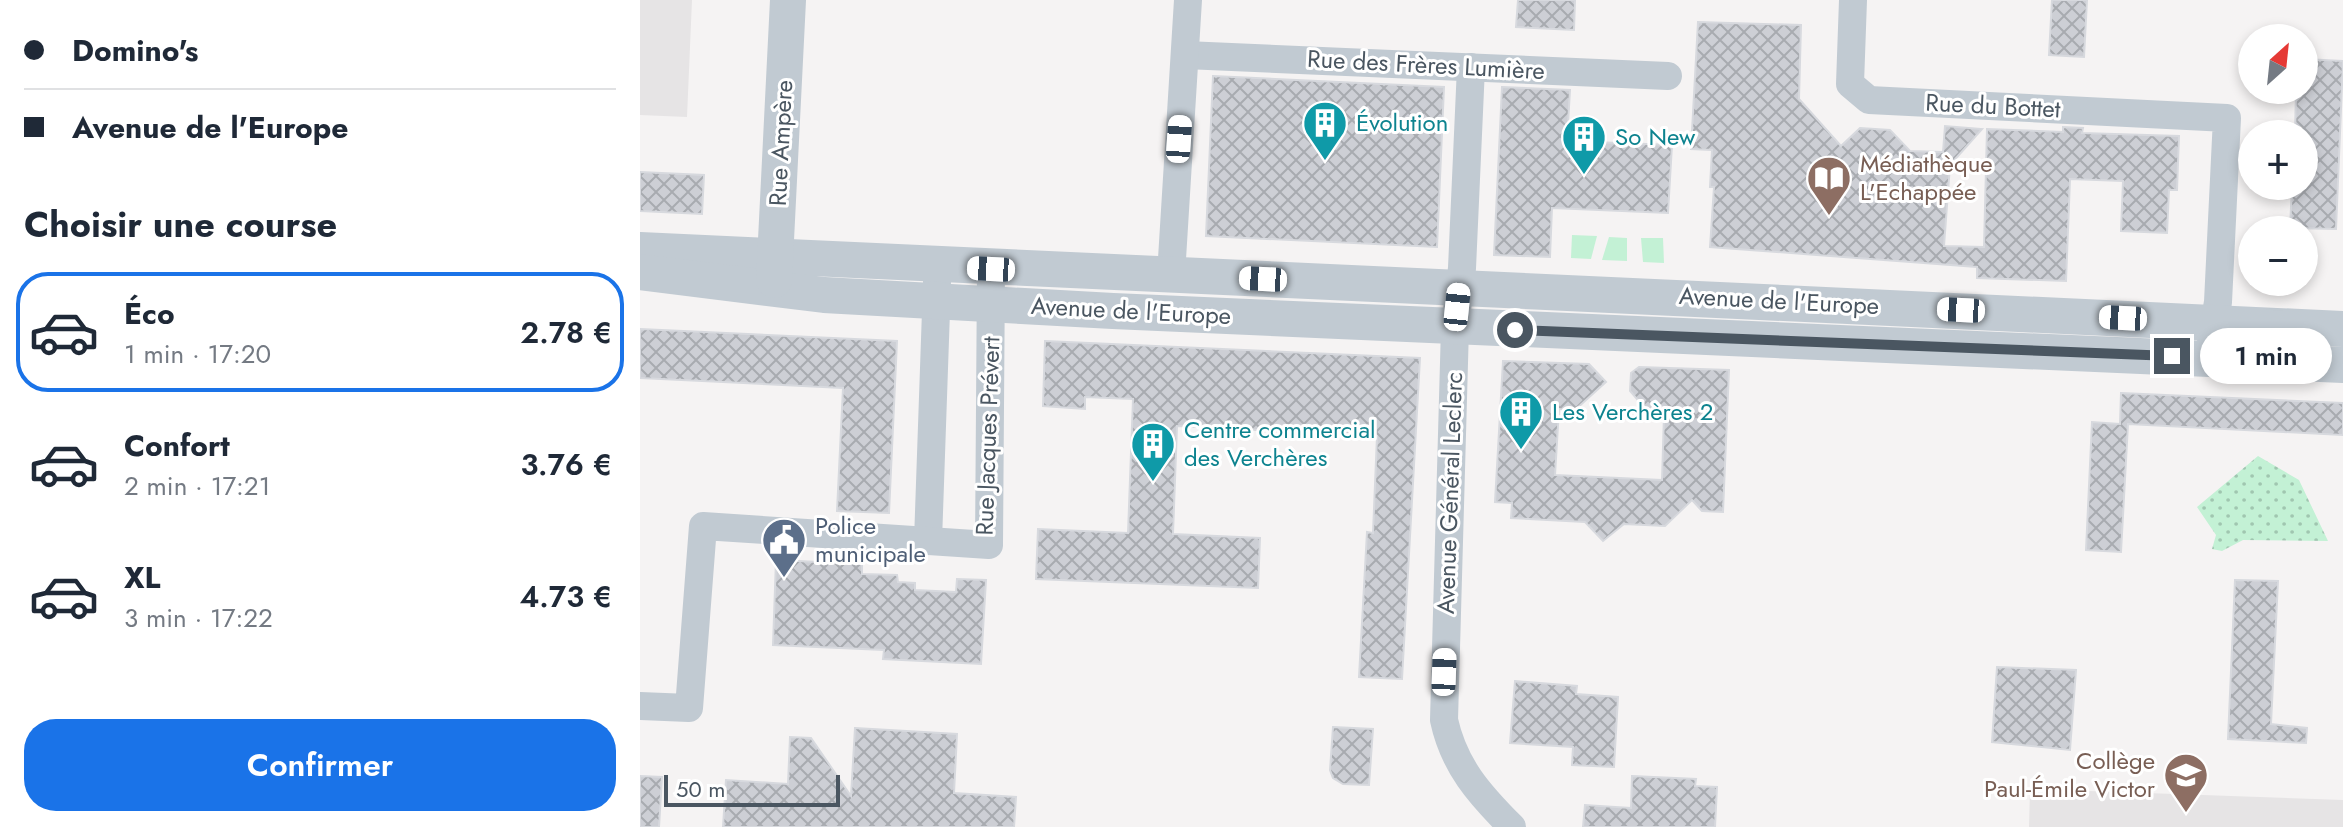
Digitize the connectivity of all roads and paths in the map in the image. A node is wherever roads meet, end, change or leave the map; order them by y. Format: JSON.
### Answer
{"nodes":[{"id":1,"x":788,"y":0,"type":"edge"},
{"id":2,"x":1188,"y":0,"type":"edge"},
{"id":3,"x":1853,"y":0,"type":"edge"},
{"id":4,"x":1185,"y":55,"type":"junction"},
{"id":5,"x":1471,"y":67,"type":"junction"},
{"id":6,"x":1668,"y":76,"type":"dead end"},
{"id":7,"x":640,"y":250,"type":"edge"},
{"id":8,"x":640,"y":272,"type":"edge"},
{"id":9,"x":774,"y":272,"type":"junction"},
{"id":10,"x":1171,"y":275,"type":"junction"},
{"id":11,"x":937,"y":283,"type":"junction"},
{"id":12,"x":991,"y":286,"type":"junction"},
{"id":13,"x":1459,"y":287,"type":"junction"},
{"id":14,"x":2212,"y":322,"type":"junction"},
{"id":15,"x":1455,"y":327,"type":"junction"},
{"id":16,"x":2343,"y":329,"type":"edge"},
{"id":17,"x":2210,"y":359,"type":"junction"},
{"id":18,"x":2343,"y":365,"type":"edge"},
{"id":19,"x":928,"y":541,"type":"junction"},
{"id":20,"x":640,"y":706,"type":"edge"},
{"id":21,"x":1512,"y":827,"type":"edge"}],
"edges":[{"from":1,"to":9,"type":"street","name":"Rue Ampère"},
{"from":2,"to":4,"type":"street"},
{"from":3,"to":14,"type":"street","name":"Rue du Bottet"},
{"from":4,"to":5,"type":"street","name":"Rue des Frères Lumière"},
{"from":4,"to":10,"type":"street"},
{"from":5,"to":6,"type":"street","name":"Rue des Frères Lumière"},
{"from":5,"to":13,"type":"street","name":"Avenue Général Leclerc"},
{"from":7,"to":9,"type":"street","name":"Avenue de l'Europe"},
{"from":8,"to":9,"type":"street","name":"Avenue de l'Europe"},
{"from":9,"to":11,"type":"street","name":"Avenue de l'Europe"},
{"from":10,"to":12,"type":"street","name":"Avenue de l'Europe"},
{"from":10,"to":13,"type":"street","name":"Avenue de l'Europe"},
{"from":11,"to":12,"type":"street","name":"Avenue de l'Europe"},
{"from":11,"to":19,"type":"street"},
{"from":12,"to":15,"type":"street","name":"Avenue de l'Europe"},
{"from":12,"to":19,"type":"street","name":"Rue Jacques Prévert"},
{"from":13,"to":14,"type":"street","name":"Avenue de l'Europe"},
{"from":13,"to":15,"type":"street","name":"Avenue Général Leclerc"},
{"from":14,"to":16,"type":"street","name":"Avenue de l'Europe"},
{"from":14,"to":17,"type":"street"},
{"from":15,"to":17,"type":"street","name":"Avenue de l'Europe"},
{"from":15,"to":21,"type":"street","name":"Avenue Général Leclerc"},
{"from":17,"to":18,"type":"street","name":"Avenue de l'Europe"},
{"from":19,"to":20,"type":"street","name":"Rue Jacques Prévert"}]}
